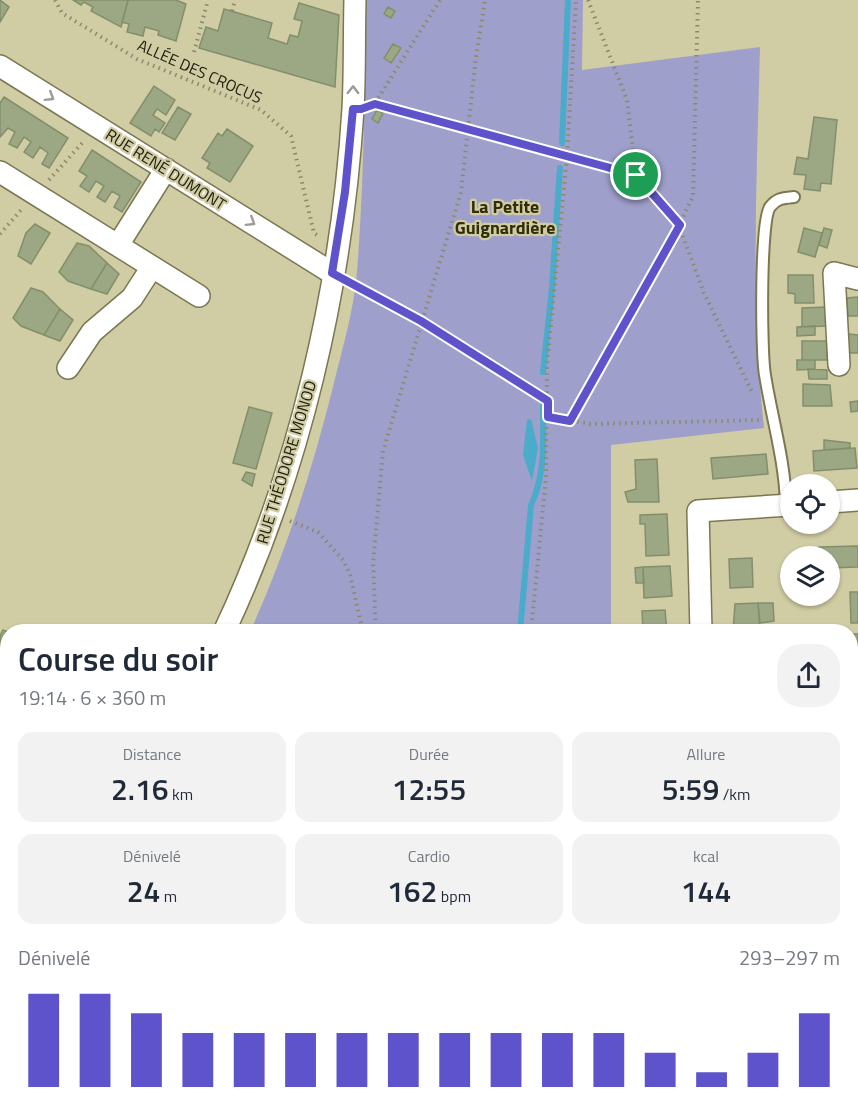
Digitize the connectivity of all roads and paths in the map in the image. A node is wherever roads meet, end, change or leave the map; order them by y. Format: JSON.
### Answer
{"nodes":[{"id":1,"x":55,"y":0,"type":"edge"},
{"id":2,"x":208,"y":0,"type":"edge"},
{"id":3,"x":235,"y":0,"type":"edge"},
{"id":4,"x":355,"y":0,"type":"edge"},
{"id":5,"x":440,"y":0,"type":"edge"},
{"id":6,"x":486,"y":0,"type":"edge"},
{"id":7,"x":576,"y":0,"type":"edge"},
{"id":8,"x":588,"y":0,"type":"edge"},
{"id":9,"x":698,"y":0,"type":"edge"},
{"id":10,"x":232,"y":11,"type":"dead end"},
{"id":11,"x":194,"y":52,"type":"dead end"},
{"id":12,"x":1,"y":69,"type":"edge"},
{"id":13,"x":375,"y":104,"type":"junction"},
{"id":14,"x":353,"y":109,"type":"junction"},
{"id":15,"x":468,"y":130,"type":"junction"},
{"id":16,"x":567,"y":156,"type":"junction"},
{"id":17,"x":166,"y":169,"type":"junction"},
{"id":18,"x":0,"y":172,"type":"edge"},
{"id":19,"x":636,"y":175,"type":"junction"},
{"id":20,"x":794,"y":197,"type":"dead end"},
{"id":21,"x":680,"y":225,"type":"junction"},
{"id":22,"x":118,"y":245,"type":"junction"},
{"id":23,"x":336,"y":250,"type":"junction"},
{"id":24,"x":152,"y":267,"type":"junction"},
{"id":25,"x":332,"y":273,"type":"junction"},
{"id":26,"x":858,"y":279,"type":"edge"},
{"id":27,"x":199,"y":296,"type":"dead end"},
{"id":28,"x":421,"y":321,"type":"junction"},
{"id":29,"x":839,"y":365,"type":"dead end"},
{"id":30,"x":68,"y":368,"type":"dead end"},
{"id":31,"x":755,"y":399,"type":"dead end"},
{"id":32,"x":548,"y":401,"type":"junction"},
{"id":33,"x":760,"y":409,"type":"dead end"},
{"id":34,"x":548,"y":417,"type":"junction"},
{"id":35,"x":570,"y":421,"type":"junction"},
{"id":36,"x":785,"y":474,"type":"edge"},
{"id":37,"x":858,"y":501,"type":"edge"},
{"id":38,"x":840,"y":502,"type":"edge"},
{"id":39,"x":780,"y":506,"type":"edge"},
{"id":40,"x":290,"y":521,"type":"dead end"},
{"id":41,"x":227,"y":624,"type":"edge"},
{"id":42,"x":361,"y":624,"type":"edge"},
{"id":43,"x":376,"y":624,"type":"edge"},
{"id":44,"x":532,"y":624,"type":"edge"},
{"id":45,"x":701,"y":624,"type":"edge"}],
"edges":[{"from":1,"to":23,"type":"path","name":"ALLÉE DES CROCUS"},
{"from":2,"to":11,"type":"path"},
{"from":3,"to":10,"type":"path"},
{"from":14,"to":4,"type":"street","name":"RUE THÉODORE MONOD","one_way":true},
{"from":5,"to":13,"type":"path"},
{"from":6,"to":15,"type":"path"},
{"from":7,"to":16,"type":"path"},
{"from":8,"to":19,"type":"path"},
{"from":9,"to":21,"type":"path"},
{"from":12,"to":17,"type":"street","name":"RUE RENÉ DUMONT","one_way":true},
{"from":13,"to":14,"type":"path"},
{"from":13,"to":15,"type":"path"},
{"from":14,"to":23,"type":"street","name":"RUE THÉODORE MONOD"},
{"from":15,"to":16,"type":"path"},
{"from":15,"to":28,"type":"path"},
{"from":16,"to":19,"type":"path"},
{"from":16,"to":32,"type":"path"},
{"from":17,"to":22,"type":"street"},
{"from":17,"to":25,"type":"street","name":"RUE RENÉ DUMONT","one_way":true},
{"from":18,"to":22,"type":"street"},
{"from":19,"to":21,"type":"path"},
{"from":20,"to":36,"type":"lane"},
{"from":21,"to":31,"type":"path"},
{"from":21,"to":35,"type":"path"},
{"from":22,"to":24,"type":"street"},
{"from":23,"to":25,"type":"street","name":"RUE THÉODORE MONOD"},
{"from":24,"to":27,"type":"street"},
{"from":24,"to":30,"type":"street"},
{"from":25,"to":28,"type":"path"},
{"from":25,"to":41,"type":"street","name":"RUE THÉODORE MONOD"},
{"from":26,"to":29,"type":"street"},
{"from":28,"to":32,"type":"path"},
{"from":28,"to":43,"type":"path"},
{"from":32,"to":34,"type":"path"},
{"from":33,"to":35,"type":"path"},
{"from":34,"to":35,"type":"path"},
{"from":34,"to":44,"type":"path"},
{"from":37,"to":38,"type":"street"},
{"from":39,"to":45,"type":"street"},
{"from":40,"to":42,"type":"path"}]}
